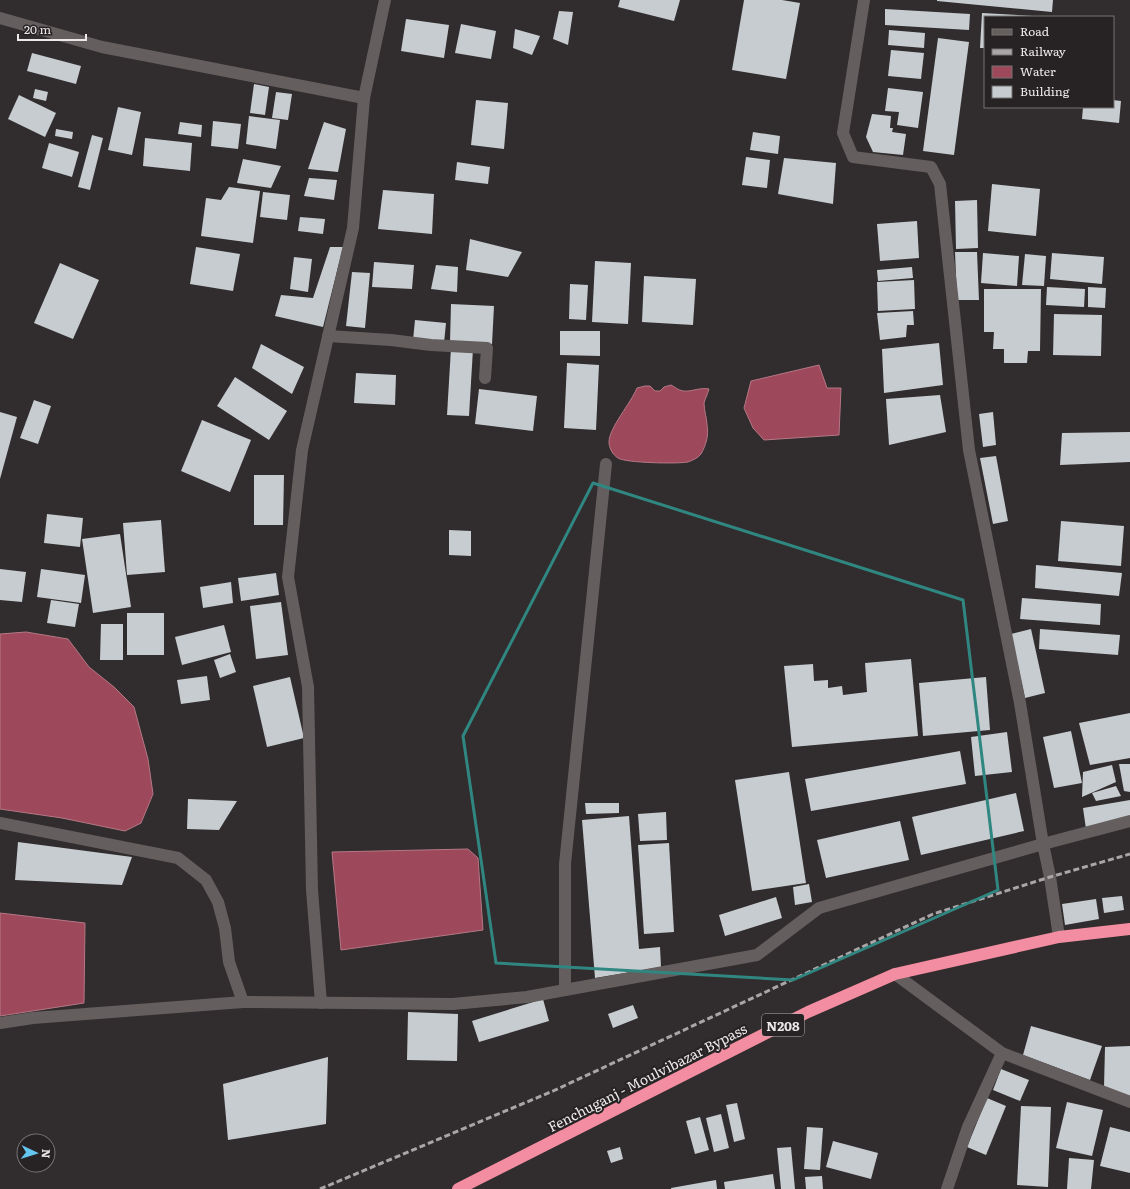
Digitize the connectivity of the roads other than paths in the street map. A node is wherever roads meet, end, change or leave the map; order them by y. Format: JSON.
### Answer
{"nodes":[{"id":1,"x":385,"y":0,"type":"edge"},
{"id":2,"x":864,"y":0,"type":"edge"},
{"id":3,"x":0,"y":18,"type":"edge"},
{"id":4,"x":364,"y":98,"type":"junction"},
{"id":5,"x":328,"y":336,"type":"junction"},
{"id":6,"x":485,"y":378,"type":"dead end"},
{"id":7,"x":606,"y":464,"type":"dead end"},
{"id":8,"x":1130,"y":821,"type":"edge"},
{"id":9,"x":2,"y":823,"type":"edge"},
{"id":10,"x":1043,"y":844,"type":"junction"},
{"id":11,"x":1130,"y":929,"type":"edge"},
{"id":12,"x":1059,"y":937,"type":"junction"},
{"id":13,"x":895,"y":974,"type":"junction"},
{"id":14,"x":565,"y":990,"type":"junction"},
{"id":15,"x":243,"y":1002,"type":"junction"},
{"id":16,"x":321,"y":1003,"type":"junction"},
{"id":17,"x":0,"y":1023,"type":"edge"},
{"id":18,"x":1002,"y":1053,"type":"junction"},
{"id":19,"x":1130,"y":1102,"type":"edge"},
{"id":20,"x":458,"y":1189,"type":"edge"},
{"id":21,"x":947,"y":1189,"type":"edge"}],
"edges":[{"from":1,"to":4,"type":"street"},
{"from":2,"to":10,"type":"street"},
{"from":3,"to":4,"type":"street"},
{"from":4,"to":5,"type":"street"},
{"from":5,"to":6,"type":"street"},
{"from":5,"to":16,"type":"street"},
{"from":7,"to":14,"type":"street"},
{"from":8,"to":10,"type":"street"},
{"from":9,"to":15,"type":"street"},
{"from":10,"to":12,"type":"street"},
{"from":10,"to":14,"type":"street"},
{"from":11,"to":12,"type":"highway","name":"Fenchuganj - Moulvibazar Bypass","number":"N208"},
{"from":12,"to":13,"type":"highway","name":"Fenchuganj - Moulvibazar Bypass","number":"N208"},
{"from":13,"to":18,"type":"street"},
{"from":13,"to":20,"type":"highway","name":"Fenchuganj - Moulvibazar Bypass","number":"N208"},
{"from":14,"to":16,"type":"street"},
{"from":15,"to":16,"type":"street"},
{"from":15,"to":17,"type":"street"},
{"from":18,"to":19,"type":"street"},
{"from":18,"to":21,"type":"street"}]}
